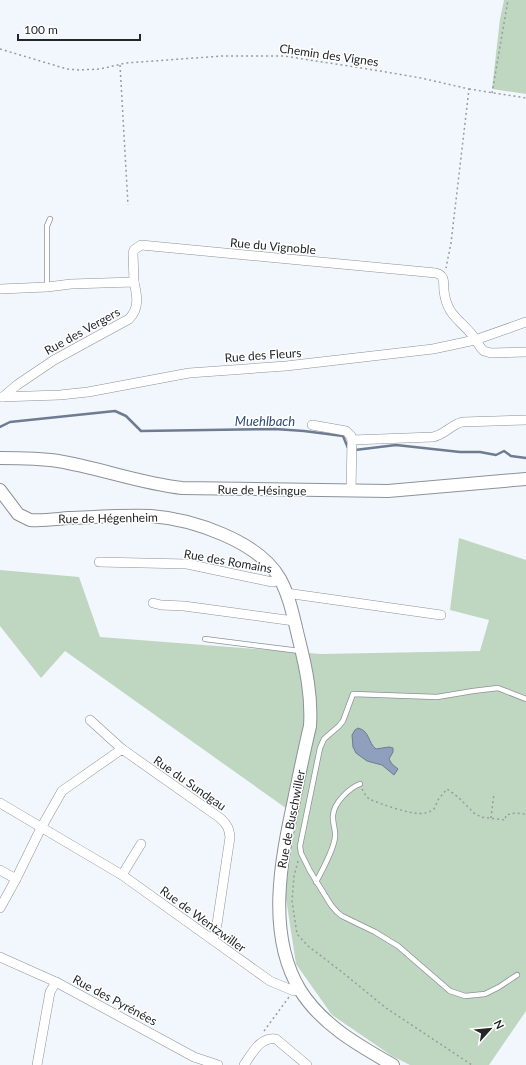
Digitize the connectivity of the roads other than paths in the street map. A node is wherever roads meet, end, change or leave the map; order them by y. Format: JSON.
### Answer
{"nodes":[{"id":1,"x":50,"y":219,"type":"dead end"},
{"id":2,"x":134,"y":282,"type":"junction"},
{"id":3,"x":46,"y":287,"type":"junction"},
{"id":4,"x":0,"y":289,"type":"edge"},
{"id":5,"x":526,"y":322,"type":"edge"},
{"id":6,"x":475,"y":340,"type":"junction"},
{"id":7,"x":526,"y":352,"type":"edge"},
{"id":8,"x":2,"y":397,"type":"edge"},
{"id":9,"x":526,"y":420,"type":"edge"},
{"id":10,"x":312,"y":425,"type":"dead end"},
{"id":11,"x":352,"y":442,"type":"junction"},
{"id":12,"x":0,"y":458,"type":"edge"},
{"id":13,"x":526,"y":478,"type":"edge"},
{"id":14,"x":0,"y":491,"type":"edge"},
{"id":15,"x":351,"y":491,"type":"junction"},
{"id":16,"x":99,"y":562,"type":"dead end"},
{"id":17,"x":281,"y":580,"type":"junction"},
{"id":18,"x":288,"y":598,"type":"junction"},
{"id":19,"x":153,"y":603,"type":"dead end"},
{"id":20,"x":441,"y":615,"type":"dead end"},
{"id":21,"x":294,"y":621,"type":"junction"},
{"id":22,"x":205,"y":639,"type":"dead end"},
{"id":23,"x":302,"y":651,"type":"junction"},
{"id":24,"x":526,"y":699,"type":"edge"},
{"id":25,"x":90,"y":720,"type":"dead end"},
{"id":26,"x":122,"y":749,"type":"junction"},
{"id":27,"x":360,"y":784,"type":"road end"},
{"id":28,"x":0,"y":802,"type":"edge"},
{"id":29,"x":41,"y":828,"type":"junction"},
{"id":30,"x":141,"y":844,"type":"dead end"},
{"id":31,"x":0,"y":870,"type":"edge"},
{"id":32,"x":122,"y":875,"type":"junction"},
{"id":33,"x":16,"y":879,"type":"junction"},
{"id":34,"x":316,"y":882,"type":"junction"},
{"id":35,"x":0,"y":908,"type":"edge"},
{"id":36,"x":213,"y":940,"type":"junction"},
{"id":37,"x":0,"y":957,"type":"edge"},
{"id":38,"x":517,"y":975,"type":"dead end"},
{"id":39,"x":294,"y":978,"type":"junction"},
{"id":40,"x":270,"y":981,"type":"junction"},
{"id":41,"x":56,"y":982,"type":"junction"},
{"id":42,"x":297,"y":990,"type":"junction"},
{"id":43,"x":37,"y":1065,"type":"edge"},
{"id":44,"x":218,"y":1065,"type":"edge"},
{"id":45,"x":244,"y":1065,"type":"edge"},
{"id":46,"x":307,"y":1065,"type":"edge"},
{"id":47,"x":393,"y":1065,"type":"edge"}],
"edges":[{"from":1,"to":3,"type":"lane"},
{"from":2,"to":3,"type":"street"},
{"from":2,"to":6,"type":"street","name":"Rue du Vignoble"},
{"from":2,"to":8,"type":"street","name":"Rue des Vergers"},
{"from":3,"to":4,"type":"street"},
{"from":5,"to":6,"type":"street","name":"Rue des Fleurs"},
{"from":6,"to":7,"type":"street"},
{"from":6,"to":8,"type":"street","name":"Rue des Fleurs"},
{"from":9,"to":11,"type":"street"},
{"from":10,"to":11,"type":"street"},
{"from":11,"to":15,"type":"street"},
{"from":12,"to":15,"type":"street","name":"Rue de Hésingue"},
{"from":13,"to":15,"type":"street","name":"Rue de Hésingue"},
{"from":14,"to":17,"type":"street","name":"Rue de Hégenheim"},
{"from":16,"to":17,"type":"street","name":"Rue des Romains"},
{"from":17,"to":18,"type":"street","name":"Rue de Hégenheim"},
{"from":18,"to":20,"type":"street"},
{"from":18,"to":21,"type":"street","name":"Rue de Buschwiller"},
{"from":19,"to":21,"type":"street"},
{"from":21,"to":23,"type":"street","name":"Rue de Buschwiller"},
{"from":22,"to":23,"type":"lane"},
{"from":23,"to":39,"type":"street","name":"Rue de Buschwiller"},
{"from":24,"to":34,"type":"lane"},
{"from":25,"to":26,"type":"street","name":"Rue du Sundgau"},
{"from":26,"to":29,"type":"street"},
{"from":26,"to":36,"type":"street","name":"Rue du Sundgau"},
{"from":27,"to":34,"type":"lane"},
{"from":28,"to":29,"type":"street","name":"Rue de Wentzwiller"},
{"from":29,"to":32,"type":"street","name":"Rue de Wentzwiller"},
{"from":29,"to":33,"type":"street"},
{"from":30,"to":32,"type":"street"},
{"from":31,"to":33,"type":"street"},
{"from":32,"to":36,"type":"street","name":"Rue de Wentzwiller"},
{"from":33,"to":35,"type":"street"},
{"from":34,"to":38,"type":"lane"},
{"from":36,"to":40,"type":"street","name":"Rue de Wentzwiller"},
{"from":37,"to":41,"type":"street","name":"Rue des Pyrénées"},
{"from":39,"to":40,"type":"street"},
{"from":39,"to":42,"type":"street","name":"Rue de Buschwiller"},
{"from":40,"to":42,"type":"street","name":"Rue de Wentzwiller"},
{"from":41,"to":43,"type":"street"},
{"from":41,"to":44,"type":"street","name":"Rue des Pyrénées"},
{"from":42,"to":47,"type":"street","name":"Rue de Buschwiller"},
{"from":45,"to":46,"type":"street"}]}
